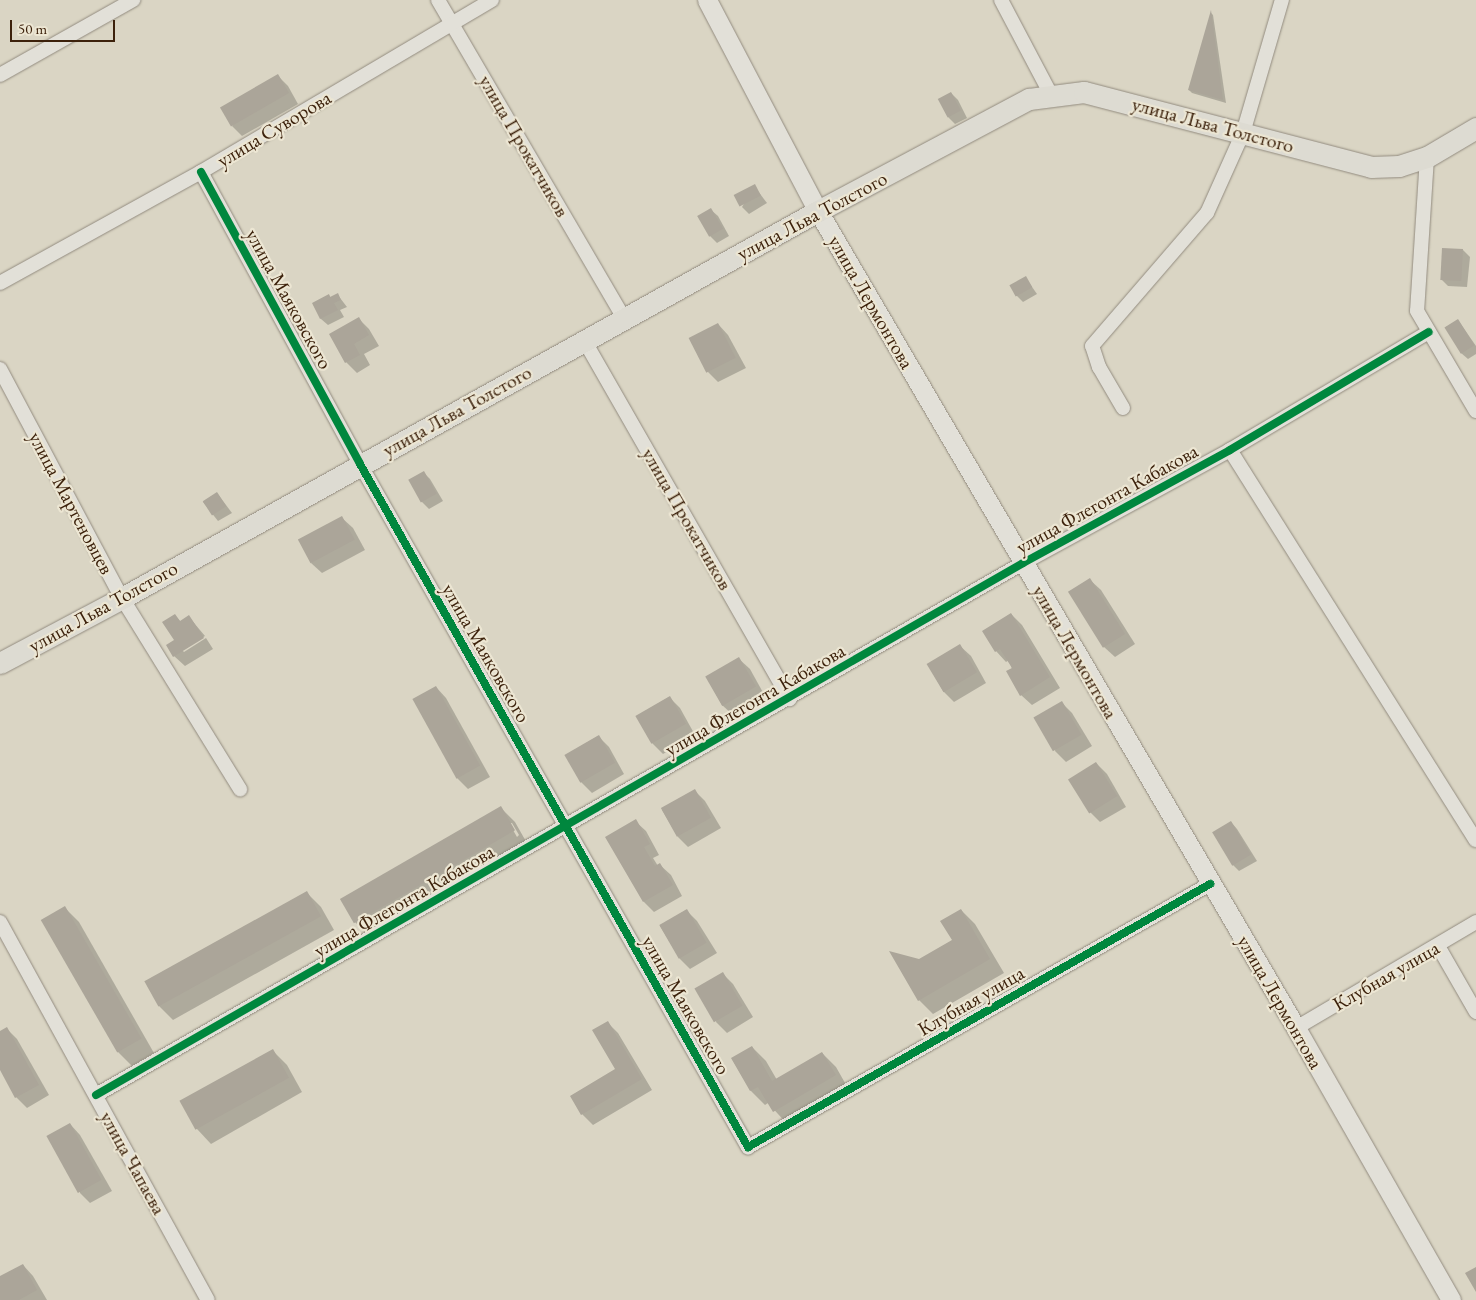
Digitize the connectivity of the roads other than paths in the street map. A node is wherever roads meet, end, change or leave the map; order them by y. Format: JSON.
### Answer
{"nodes":[{"id":1,"x":132,"y":0,"type":"edge"},
{"id":2,"x":438,"y":0,"type":"edge"},
{"id":3,"x":492,"y":0,"type":"edge"},
{"id":4,"x":707,"y":0,"type":"edge"},
{"id":5,"x":1001,"y":0,"type":"edge"},
{"id":6,"x":1282,"y":0,"type":"edge"},
{"id":7,"x":452,"y":23,"type":"junction"},
{"id":8,"x":0,"y":75,"type":"edge"},
{"id":9,"x":1051,"y":95,"type":"junction"},
{"id":10,"x":1476,"y":128,"type":"edge"},
{"id":11,"x":1243,"y":133,"type":"junction"},
{"id":12,"x":1428,"y":157,"type":"junction"},
{"id":13,"x":201,"y":172,"type":"junction"},
{"id":14,"x":818,"y":211,"type":"junction"},
{"id":15,"x":0,"y":283,"type":"edge"},
{"id":16,"x":624,"y":318,"type":"junction"},
{"id":17,"x":1429,"y":332,"type":"junction"},
{"id":18,"x":584,"y":340,"type":"junction"},
{"id":19,"x":0,"y":369,"type":"edge"},
{"id":20,"x":1123,"y":408,"type":"dead end"},
{"id":21,"x":1476,"y":411,"type":"edge"},
{"id":22,"x":1230,"y":450,"type":"junction"},
{"id":23,"x":360,"y":464,"type":"junction"},
{"id":24,"x":1023,"y":563,"type":"junction"},
{"id":25,"x":122,"y":598,"type":"junction"},
{"id":26,"x":0,"y":663,"type":"edge"},
{"id":27,"x":790,"y":699,"type":"junction"},
{"id":28,"x":240,"y":789,"type":"dead end"},
{"id":29,"x":567,"y":827,"type":"junction"},
{"id":30,"x":1476,"y":840,"type":"edge"},
{"id":31,"x":1210,"y":884,"type":"junction"},
{"id":32,"x":0,"y":922,"type":"edge"},
{"id":33,"x":1476,"y":922,"type":"edge"},
{"id":34,"x":1438,"y":946,"type":"junction"},
{"id":35,"x":1476,"y":1012,"type":"edge"},
{"id":36,"x":1296,"y":1028,"type":"junction"},
{"id":37,"x":96,"y":1095,"type":"junction"},
{"id":38,"x":748,"y":1146,"type":"joint"},
{"id":39,"x":208,"y":1300,"type":"edge"},
{"id":40,"x":1452,"y":1300,"type":"edge"}],
"edges":[{"from":1,"to":8,"type":"street"},
{"from":2,"to":7,"type":"street","name":"улица Прокатчиков"},
{"from":3,"to":7,"type":"street","name":"улица Суворова"},
{"from":4,"to":14,"type":"street","name":"улица Лермонтова"},
{"from":5,"to":9,"type":"street"},
{"from":6,"to":11,"type":"street"},
{"from":7,"to":13,"type":"street","name":"улица Суворова"},
{"from":7,"to":16,"type":"street","name":"улица Прокатчиков"},
{"from":9,"to":11,"type":"main road","name":"улица Льва Толстого"},
{"from":9,"to":14,"type":"main road","name":"улица Льва Толстого"},
{"from":10,"to":12,"type":"main road","name":"улица Льва Толстого"},
{"from":11,"to":12,"type":"main road","name":"улица Льва Толстого"},
{"from":11,"to":20,"type":"street"},
{"from":12,"to":17,"type":"street"},
{"from":13,"to":15,"type":"street","name":"улица Суворова"},
{"from":13,"to":23,"type":"street","name":"улица Маяковского"},
{"from":14,"to":16,"type":"main road","name":"улица Льва Толстого"},
{"from":14,"to":24,"type":"street","name":"улица Лермонтова"},
{"from":16,"to":18,"type":"main road","name":"улица Льва Толстого"},
{"from":17,"to":21,"type":"street"},
{"from":17,"to":22,"type":"street","name":"улица Флегонта Кабакова"},
{"from":18,"to":23,"type":"main road","name":"улица Льва Толстого"},
{"from":18,"to":27,"type":"street","name":"улица Прокатчиков"},
{"from":19,"to":25,"type":"street","name":"улица Мартеновцев"},
{"from":22,"to":24,"type":"street","name":"улица Флегонта Кабакова"},
{"from":22,"to":30,"type":"street"},
{"from":23,"to":25,"type":"main road","name":"улица Льва Толстого"},
{"from":23,"to":29,"type":"street","name":"улица Маяковского"},
{"from":24,"to":27,"type":"street","name":"улица Флегонта Кабакова"},
{"from":24,"to":31,"type":"street","name":"улица Лермонтова"},
{"from":25,"to":26,"type":"main road","name":"улица Льва Толстого"},
{"from":25,"to":28,"type":"street","name":"улица Мартеновцев"},
{"from":27,"to":29,"type":"street","name":"улица Флегонта Кабакова"},
{"from":29,"to":37,"type":"street","name":"улица Флегонта Кабакова"},
{"from":29,"to":38,"type":"street","name":"улица Маяковского"},
{"from":31,"to":36,"type":"street","name":"улица Лермонтова"},
{"from":31,"to":38,"type":"street","name":"Клубная улица"},
{"from":32,"to":37,"type":"street","name":"улица Чапаева"},
{"from":33,"to":34,"type":"street","name":"Клубная улица"},
{"from":34,"to":35,"type":"street"},
{"from":34,"to":36,"type":"street","name":"Клубная улица"},
{"from":36,"to":40,"type":"street","name":"улица Лермонтова"},
{"from":37,"to":39,"type":"street","name":"улица Чапаева"}]}
